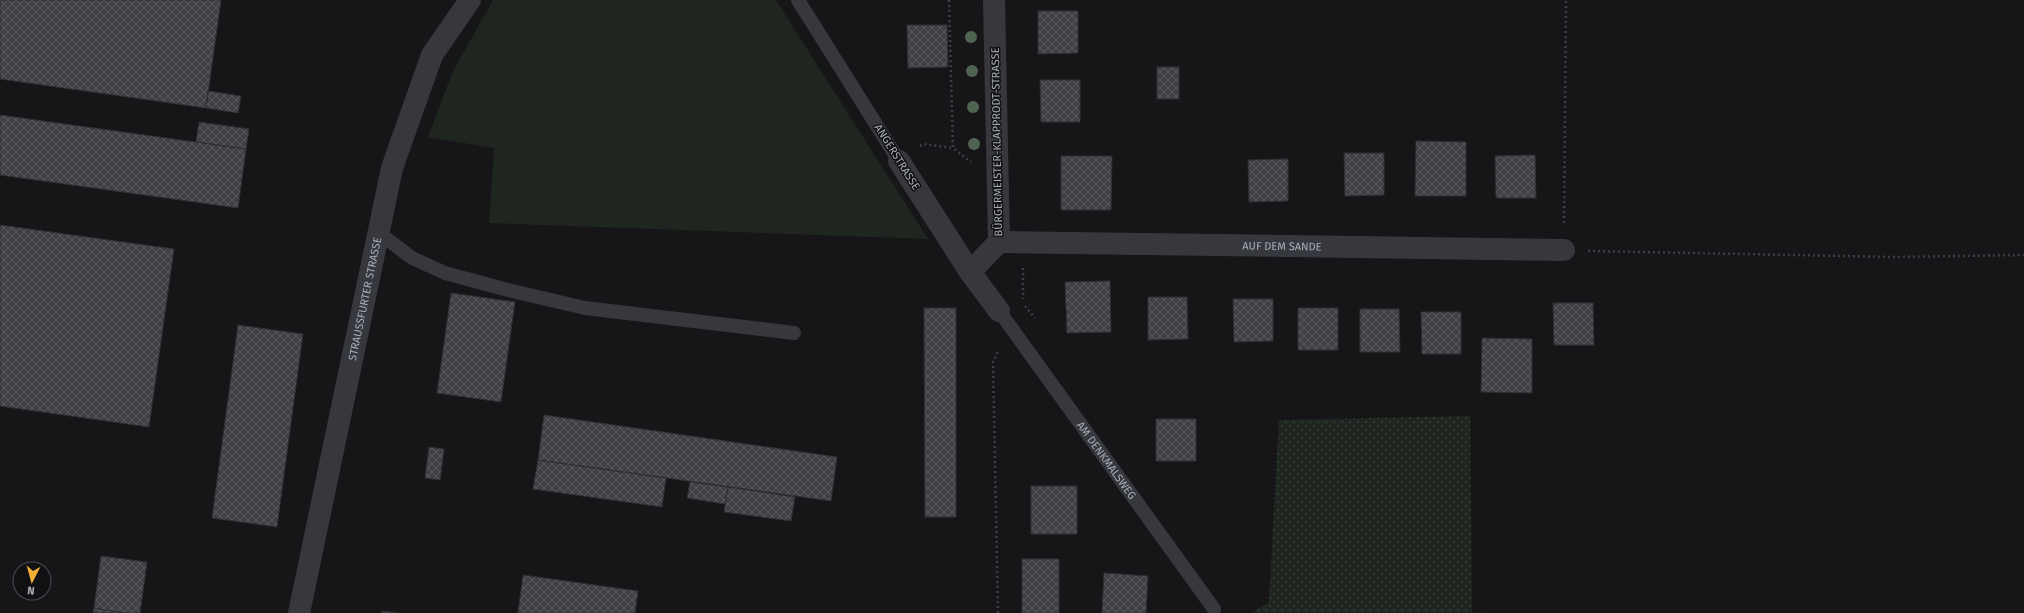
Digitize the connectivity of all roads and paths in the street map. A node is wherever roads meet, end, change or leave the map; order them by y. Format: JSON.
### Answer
{"nodes":[{"id":1,"x":470,"y":0,"type":"edge"},
{"id":2,"x":798,"y":0,"type":"edge"},
{"id":3,"x":949,"y":0,"type":"edge"},
{"id":4,"x":994,"y":0,"type":"edge"},
{"id":5,"x":1566,"y":0,"type":"edge"},
{"id":6,"x":899,"y":161,"type":"joint"},
{"id":7,"x":998,"y":171,"type":"junction"},
{"id":8,"x":378,"y":232,"type":"junction"},
{"id":9,"x":999,"y":242,"type":"junction"},
{"id":10,"x":1022,"y":242,"type":"junction"},
{"id":11,"x":1564,"y":250,"type":"junction"},
{"id":12,"x":2024,"y":255,"type":"edge"},
{"id":13,"x":970,"y":272,"type":"junction"},
{"id":14,"x":999,"y":311,"type":"joint"},
{"id":15,"x":1034,"y":318,"type":"dead end"},
{"id":16,"x":794,"y":332,"type":"dead end"},
{"id":17,"x":1016,"y":334,"type":"junction"},
{"id":18,"x":1214,"y":609,"type":"dead end"},
{"id":19,"x":299,"y":613,"type":"edge"},
{"id":20,"x":998,"y":613,"type":"edge"}],
"edges":[{"from":1,"to":8,"type":"street","name":"STRAUSSFURTER STRASSE"},
{"from":2,"to":6,"type":"lane","name":"ANGERSTRASSE"},
{"from":3,"to":7,"type":"path"},
{"from":4,"to":7,"type":"street","name":"BÜRGERMEISTER-KLAPPRODT-STRASSE"},
{"from":5,"to":11,"type":"path"},
{"from":6,"to":13,"type":"street","name":"ANGERSTRASSE"},
{"from":7,"to":9,"type":"street","name":"BÜRGERMEISTER-KLAPPRODT-STRASSE"},
{"from":8,"to":16,"type":"lane"},
{"from":8,"to":19,"type":"street","name":"STRAUSSFURTER STRASSE"},
{"from":9,"to":10,"type":"street","name":"AUF DEM SANDE"},
{"from":9,"to":13,"type":"street","name":"BÜRGERMEISTER-KLAPPRODT-STRASSE"},
{"from":10,"to":11,"type":"street","name":"AUF DEM SANDE"},
{"from":10,"to":15,"type":"path"},
{"from":11,"to":12,"type":"path"},
{"from":13,"to":14,"type":"street","name":"ANGERSTRASSE"},
{"from":14,"to":17,"type":"lane","name":"AM DENKMALSWEG"},
{"from":17,"to":18,"type":"lane","name":"AM DENKMALSWEG"},
{"from":17,"to":20,"type":"path"}]}
